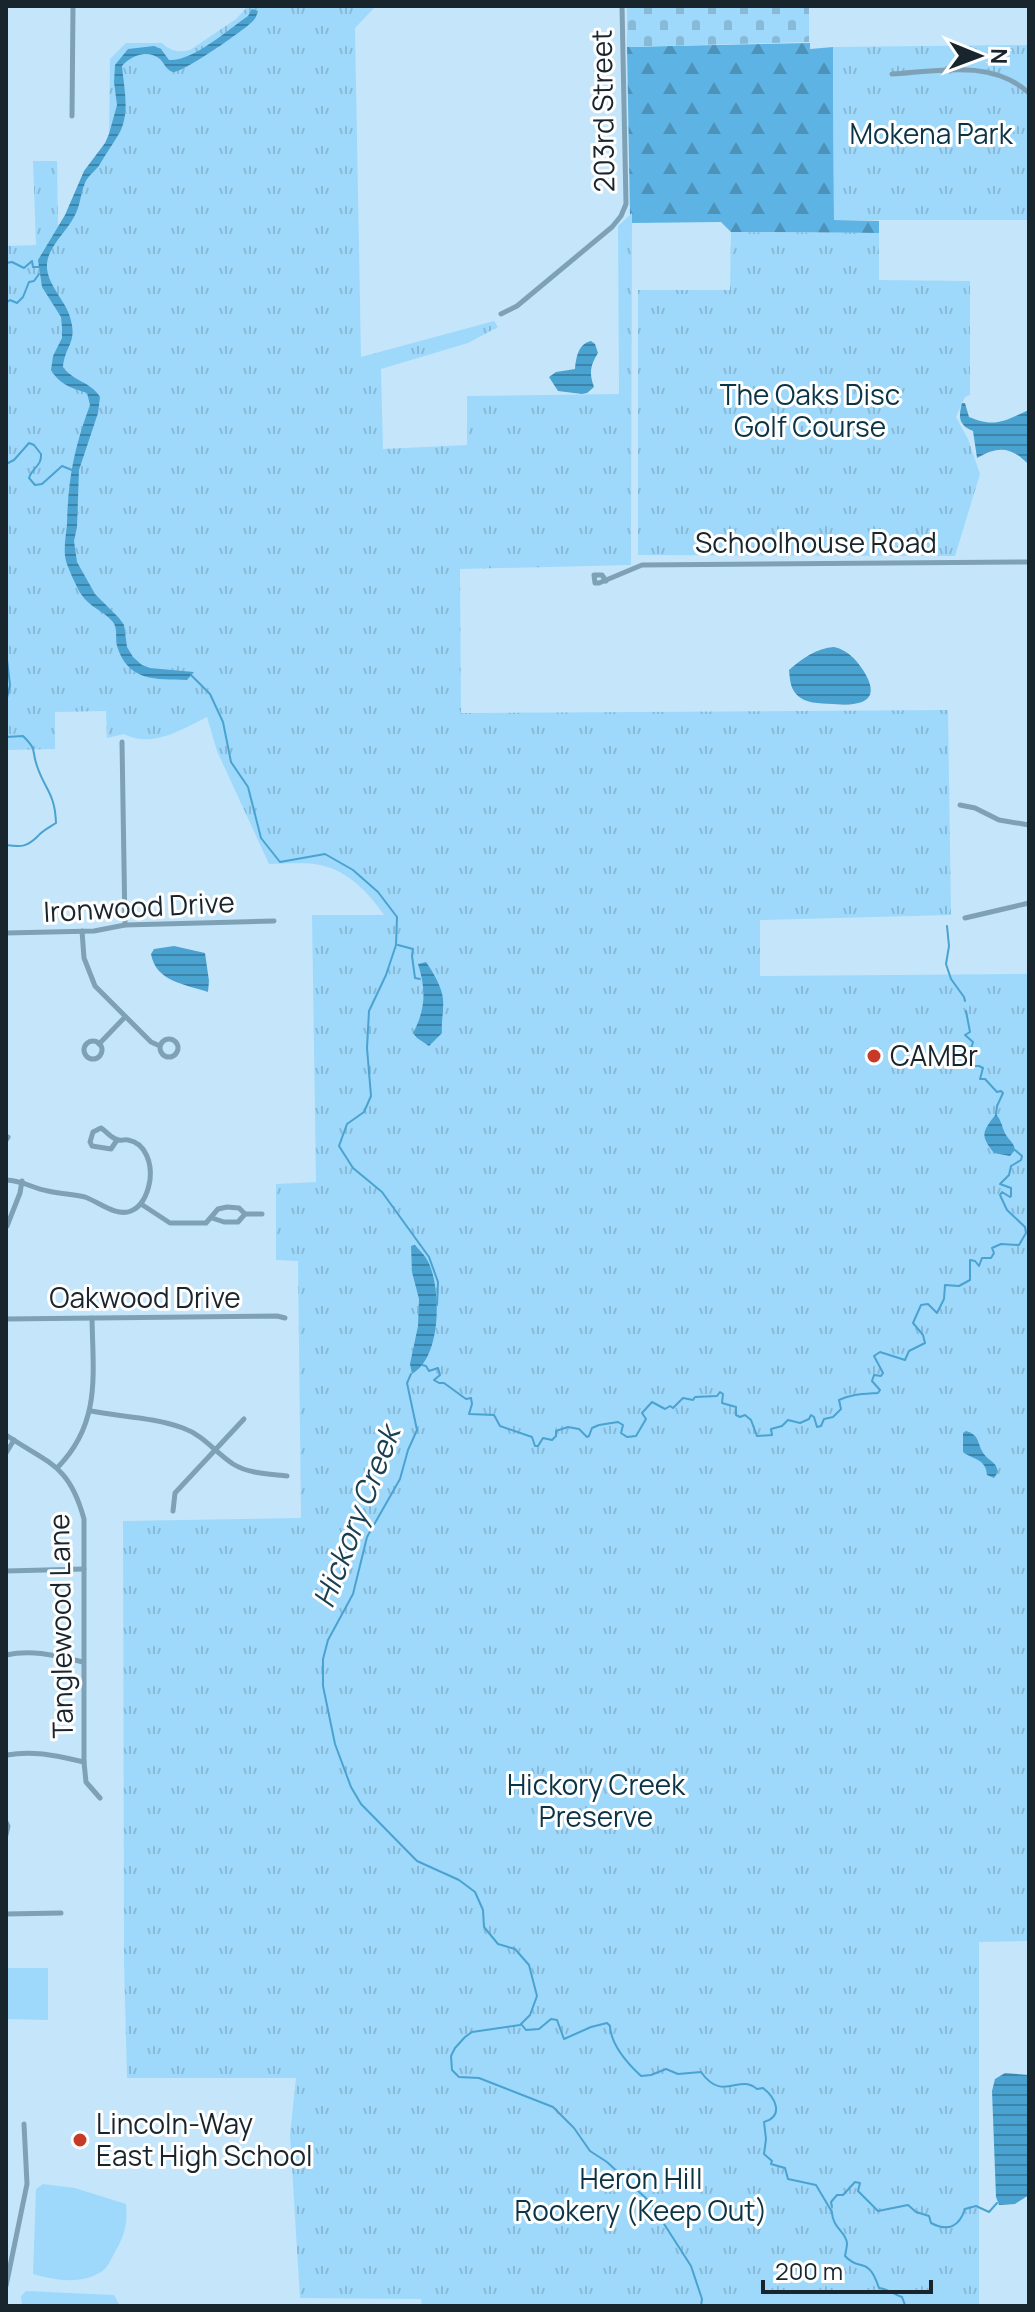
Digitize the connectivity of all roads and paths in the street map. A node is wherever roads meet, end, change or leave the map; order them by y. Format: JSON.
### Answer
{"nodes":[{"id":1,"x":73,"y":6,"type":"edge"},
{"id":2,"x":622,"y":6,"type":"edge"},
{"id":3,"x":892,"y":74,"type":"dead end"},
{"id":4,"x":1029,"y":93,"type":"edge"},
{"id":5,"x":72,"y":116,"type":"dead end"},
{"id":6,"x":501,"y":314,"type":"dead end"},
{"id":7,"x":1029,"y":562,"type":"edge"},
{"id":8,"x":606,"y":581,"type":"dead end"},
{"id":9,"x":122,"y":742,"type":"dead end"},
{"id":10,"x":960,"y":805,"type":"dead end"},
{"id":11,"x":1029,"y":825,"type":"edge"},
{"id":12,"x":1029,"y":903,"type":"edge"},
{"id":13,"x":965,"y":918,"type":"dead end"},
{"id":14,"x":274,"y":921,"type":"dead end"},
{"id":15,"x":125,"y":925,"type":"junction"},
{"id":16,"x":82,"y":931,"type":"junction"},
{"id":17,"x":6,"y":933,"type":"edge"},
{"id":18,"x":125,"y":1017,"type":"junction"},
{"id":19,"x":99,"y":1044,"type":"dead end"},
{"id":20,"x":160,"y":1046,"type":"dead end"},
{"id":21,"x":117,"y":1140,"type":"junction"},
{"id":22,"x":6,"y":1180,"type":"edge"},
{"id":23,"x":22,"y":1181,"type":"junction"},
{"id":24,"x":141,"y":1204,"type":"junction"},
{"id":25,"x":245,"y":1214,"type":"junction"},
{"id":26,"x":262,"y":1214,"type":"dead end"},
{"id":27,"x":212,"y":1218,"type":"junction"},
{"id":28,"x":7,"y":1226,"type":"edge"},
{"id":29,"x":92,"y":1318,"type":"junction"},
{"id":30,"x":285,"y":1318,"type":"dead end"},
{"id":31,"x":6,"y":1319,"type":"edge"},
{"id":32,"x":91,"y":1411,"type":"junction"},
{"id":33,"x":244,"y":1419,"type":"dead end"},
{"id":34,"x":6,"y":1435,"type":"edge"},
{"id":35,"x":14,"y":1440,"type":"junction"},
{"id":36,"x":216,"y":1449,"type":"junction"},
{"id":37,"x":6,"y":1453,"type":"edge"},
{"id":38,"x":58,"y":1467,"type":"junction"},
{"id":39,"x":287,"y":1476,"type":"dead end"},
{"id":40,"x":173,"y":1511,"type":"dead end"},
{"id":41,"x":84,"y":1569,"type":"junction"},
{"id":42,"x":6,"y":1571,"type":"edge"},
{"id":43,"x":6,"y":1655,"type":"edge"},
{"id":44,"x":83,"y":1662,"type":"junction"},
{"id":45,"x":7,"y":1755,"type":"edge"},
{"id":46,"x":84,"y":1762,"type":"junction"},
{"id":47,"x":100,"y":1798,"type":"dead end"},
{"id":48,"x":6,"y":1822,"type":"edge"},
{"id":49,"x":6,"y":1835,"type":"edge"},
{"id":50,"x":61,"y":1913,"type":"dead end"},
{"id":51,"x":6,"y":1914,"type":"edge"},
{"id":52,"x":24,"y":2124,"type":"dead end"},
{"id":53,"x":6,"y":2286,"type":"edge"}],
"edges":[{"from":1,"to":5,"type":"street"},
{"from":2,"to":6,"type":"street","name":"203rd Street"},
{"from":3,"to":4,"type":"street"},
{"from":7,"to":8,"type":"street","name":"Schoolhouse Road"},
{"from":9,"to":15,"type":"street"},
{"from":10,"to":11,"type":"street"},
{"from":12,"to":13,"type":"street"},
{"from":14,"to":15,"type":"street","name":"Ironwood Drive"},
{"from":15,"to":16,"type":"street","name":"Ironwood Drive"},
{"from":16,"to":17,"type":"street","name":"Ironwood Drive"},
{"from":16,"to":18,"type":"street"},
{"from":18,"to":19,"type":"street"},
{"from":18,"to":20,"type":"street"},
{"from":21,"to":21,"type":"street"},
{"from":21,"to":24,"type":"street"},
{"from":22,"to":23,"type":"street"},
{"from":23,"to":24,"type":"street"},
{"from":23,"to":28,"type":"street"},
{"from":24,"to":27,"type":"street"},
{"from":25,"to":26,"type":"street"},
{"from":25,"to":27,"type":"street"},
{"from":25,"to":27,"type":"street"},
{"from":29,"to":30,"type":"street","name":"Oakwood Drive"},
{"from":29,"to":31,"type":"street","name":"Oakwood Drive"},
{"from":29,"to":32,"type":"street"},
{"from":32,"to":36,"type":"street"},
{"from":32,"to":38,"type":"street"},
{"from":33,"to":36,"type":"street"},
{"from":34,"to":35,"type":"street","name":"Tanglewood Lane"},
{"from":35,"to":37,"type":"street"},
{"from":35,"to":38,"type":"street","name":"Tanglewood Lane"},
{"from":36,"to":39,"type":"street"},
{"from":36,"to":40,"type":"street"},
{"from":38,"to":41,"type":"street","name":"Tanglewood Lane"},
{"from":41,"to":42,"type":"street"},
{"from":41,"to":44,"type":"street","name":"Tanglewood Lane"},
{"from":43,"to":44,"type":"street"},
{"from":44,"to":46,"type":"street","name":"Tanglewood Lane"},
{"from":45,"to":46,"type":"street"},
{"from":46,"to":47,"type":"street","name":"Tanglewood Lane"},
{"from":48,"to":49,"type":"street"},
{"from":50,"to":51,"type":"street"},
{"from":52,"to":53,"type":"street"}]}
